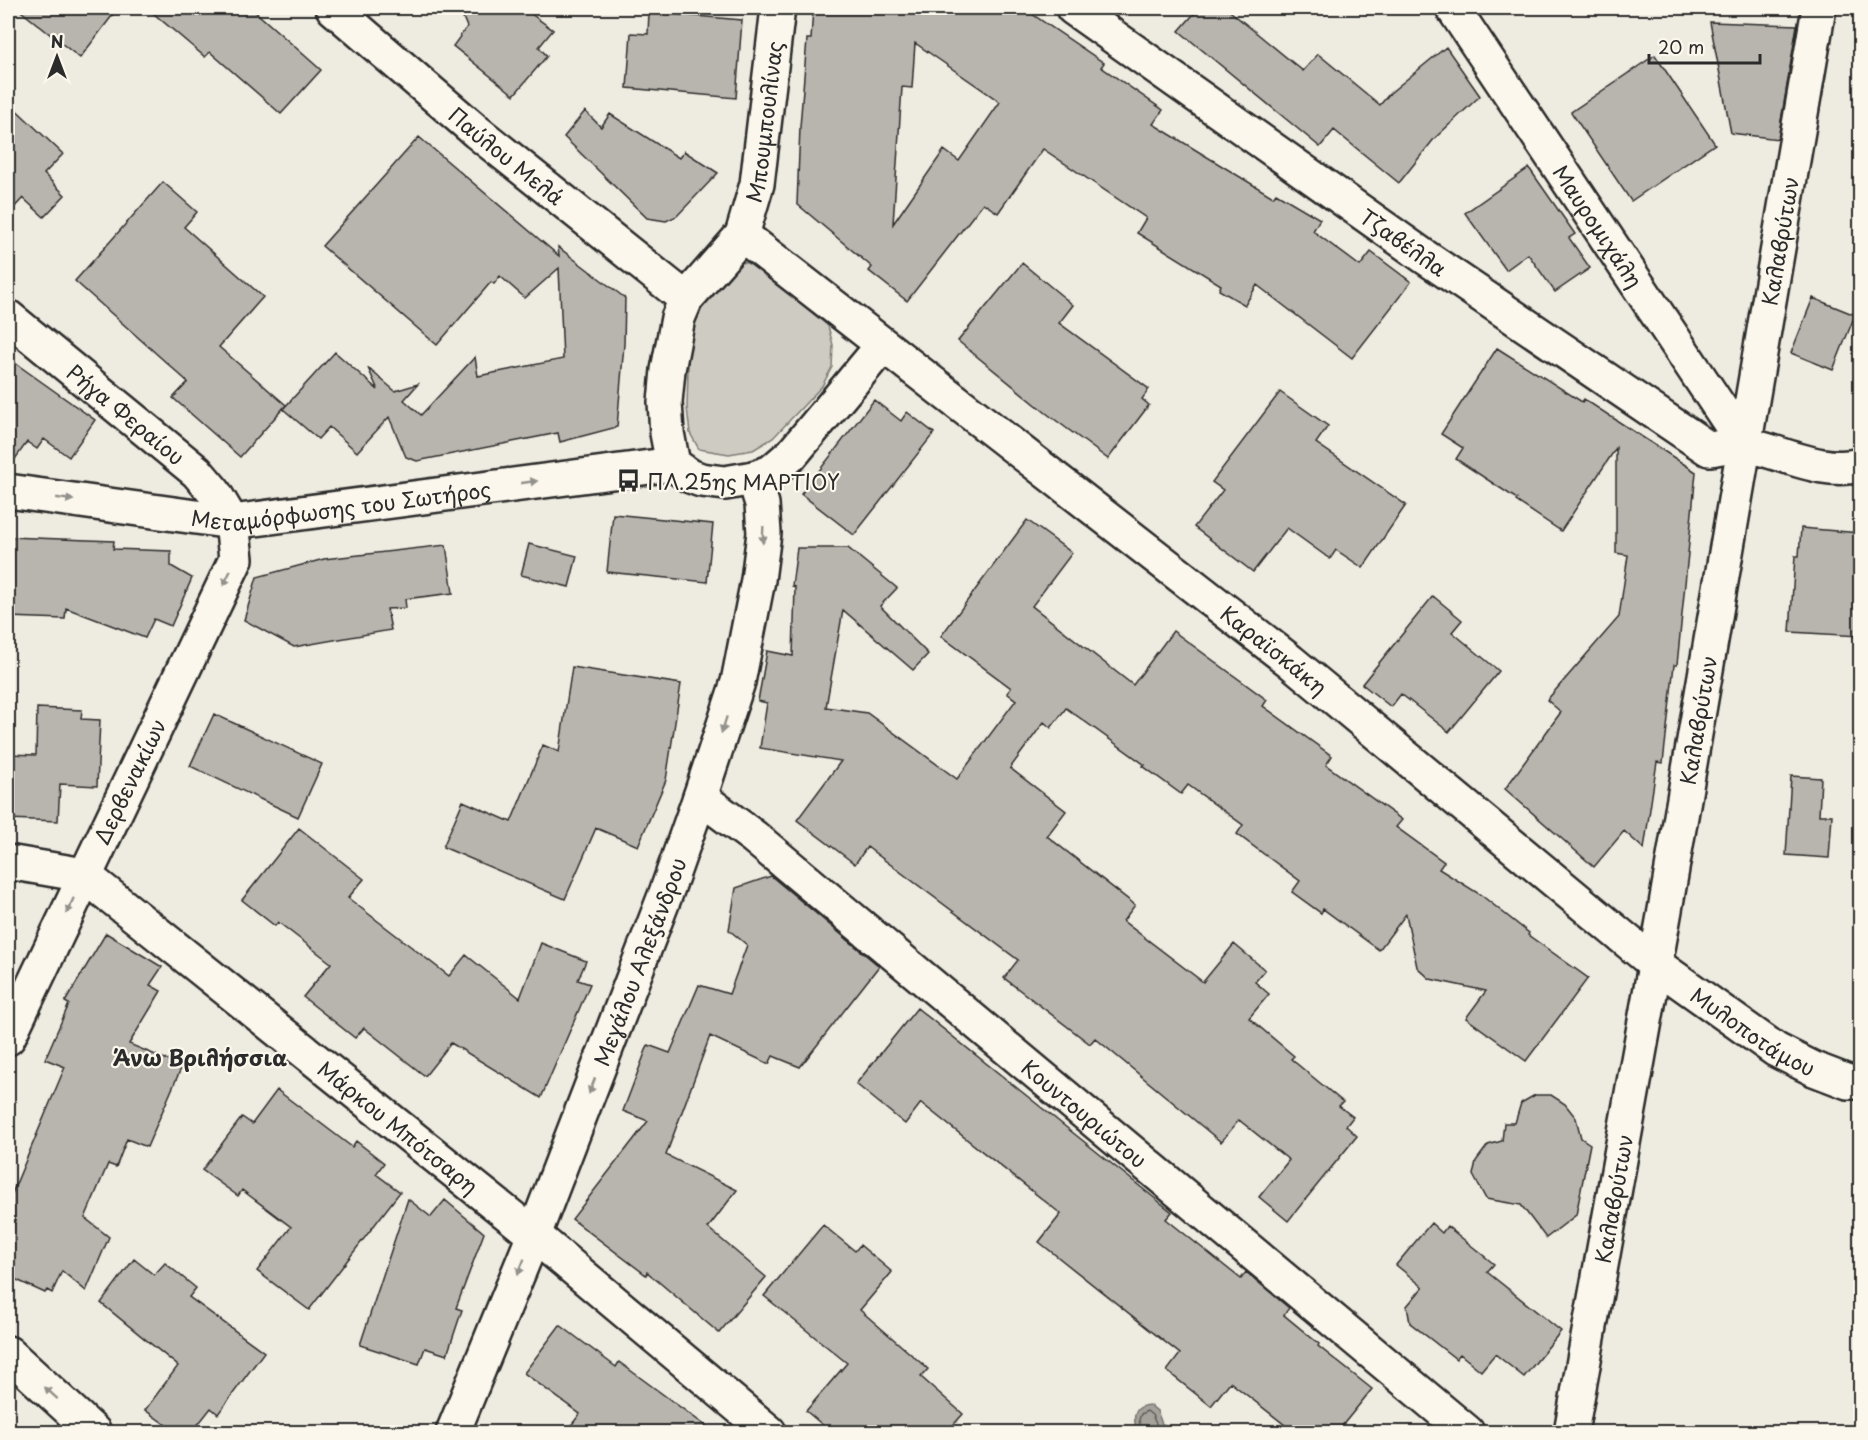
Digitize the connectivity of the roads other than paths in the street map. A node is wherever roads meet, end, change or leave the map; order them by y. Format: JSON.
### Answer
{"nodes":[{"id":1,"x":333,"y":8,"type":"edge"},
{"id":2,"x":778,"y":8,"type":"edge"},
{"id":3,"x":1073,"y":8,"type":"edge"},
{"id":4,"x":1453,"y":8,"type":"edge"},
{"id":5,"x":1819,"y":8,"type":"edge"},
{"id":6,"x":742,"y":235,"type":"junction"},
{"id":7,"x":686,"y":299,"type":"junction"},
{"id":8,"x":8,"y":317,"type":"edge"},
{"id":9,"x":883,"y":345,"type":"junction"},
{"id":10,"x":1744,"y":444,"type":"junction"},
{"id":11,"x":674,"y":464,"type":"junction"},
{"id":12,"x":1860,"y":465,"type":"edge"},
{"id":13,"x":754,"y":478,"type":"junction"},
{"id":14,"x":8,"y":491,"type":"edge"},
{"id":15,"x":232,"y":522,"type":"junction"},
{"id":16,"x":700,"y":797,"type":"junction"},
{"id":17,"x":8,"y":862,"type":"edge"},
{"id":18,"x":84,"y":875,"type":"junction"},
{"id":19,"x":1655,"y":964,"type":"junction"},
{"id":20,"x":8,"y":1038,"type":"edge"},
{"id":21,"x":1860,"y":1082,"type":"edge"},
{"id":22,"x":534,"y":1235,"type":"junction"},
{"id":23,"x":8,"y":1353,"type":"edge"},
{"id":24,"x":94,"y":1432,"type":"edge"},
{"id":25,"x":453,"y":1432,"type":"edge"},
{"id":26,"x":769,"y":1432,"type":"edge"},
{"id":27,"x":1467,"y":1432,"type":"edge"},
{"id":28,"x":1571,"y":1432,"type":"edge"}],
"edges":[{"from":1,"to":7,"type":"street","name":"Παύλου Μελά"},
{"from":2,"to":6,"type":"street","name":"Μπουμπουλίνας"},
{"from":3,"to":10,"type":"street","name":"Τζαβέλλα"},
{"from":4,"to":10,"type":"street","name":"Μαυρομιχάλη"},
{"from":5,"to":10,"type":"street","name":"Καλαβρύτων"},
{"from":6,"to":7,"type":"street"},
{"from":6,"to":9,"type":"street","name":"Καραϊσκάκη"},
{"from":7,"to":11,"type":"street"},
{"from":8,"to":15,"type":"street","name":"Ρήγα Φεραίου"},
{"from":9,"to":13,"type":"street"},
{"from":9,"to":19,"type":"street","name":"Καραϊσκάκη"},
{"from":10,"to":12,"type":"street"},
{"from":10,"to":19,"type":"street","name":"Καλαβρύτων"},
{"from":11,"to":13,"type":"street"},
{"from":15,"to":11,"type":"street","name":"Μεταμόρφωσης του Σωτήρος","one_way":true},
{"from":13,"to":16,"type":"street","name":"Μεγάλου Αλεξάνδρου","one_way":true},
{"from":14,"to":15,"type":"street","name":"Μεταμόρφωσης του Σωτήρος","one_way":true},
{"from":15,"to":18,"type":"street","name":"Δερβενακίων","one_way":true},
{"from":16,"to":22,"type":"street","name":"Μεγάλου Αλεξάνδρου","one_way":true},
{"from":16,"to":27,"type":"street","name":"Κουντουριώτου"},
{"from":17,"to":18,"type":"street","name":"Μάρκου Μπότσαρη"},
{"from":18,"to":20,"type":"street","name":"Δερβενακίων","one_way":true},
{"from":18,"to":22,"type":"street","name":"Μάρκου Μπότσαρη"},
{"from":19,"to":21,"type":"street","name":"Μυλοποτάμου"},
{"from":19,"to":28,"type":"street","name":"Καλαβρύτων"},
{"from":22,"to":25,"type":"street","name":"Μεγάλου Αλεξάνδρου","one_way":true},
{"from":22,"to":26,"type":"street","name":"Μάρκου Μπότσαρη"},
{"from":24,"to":23,"type":"street","one_way":true}]}
